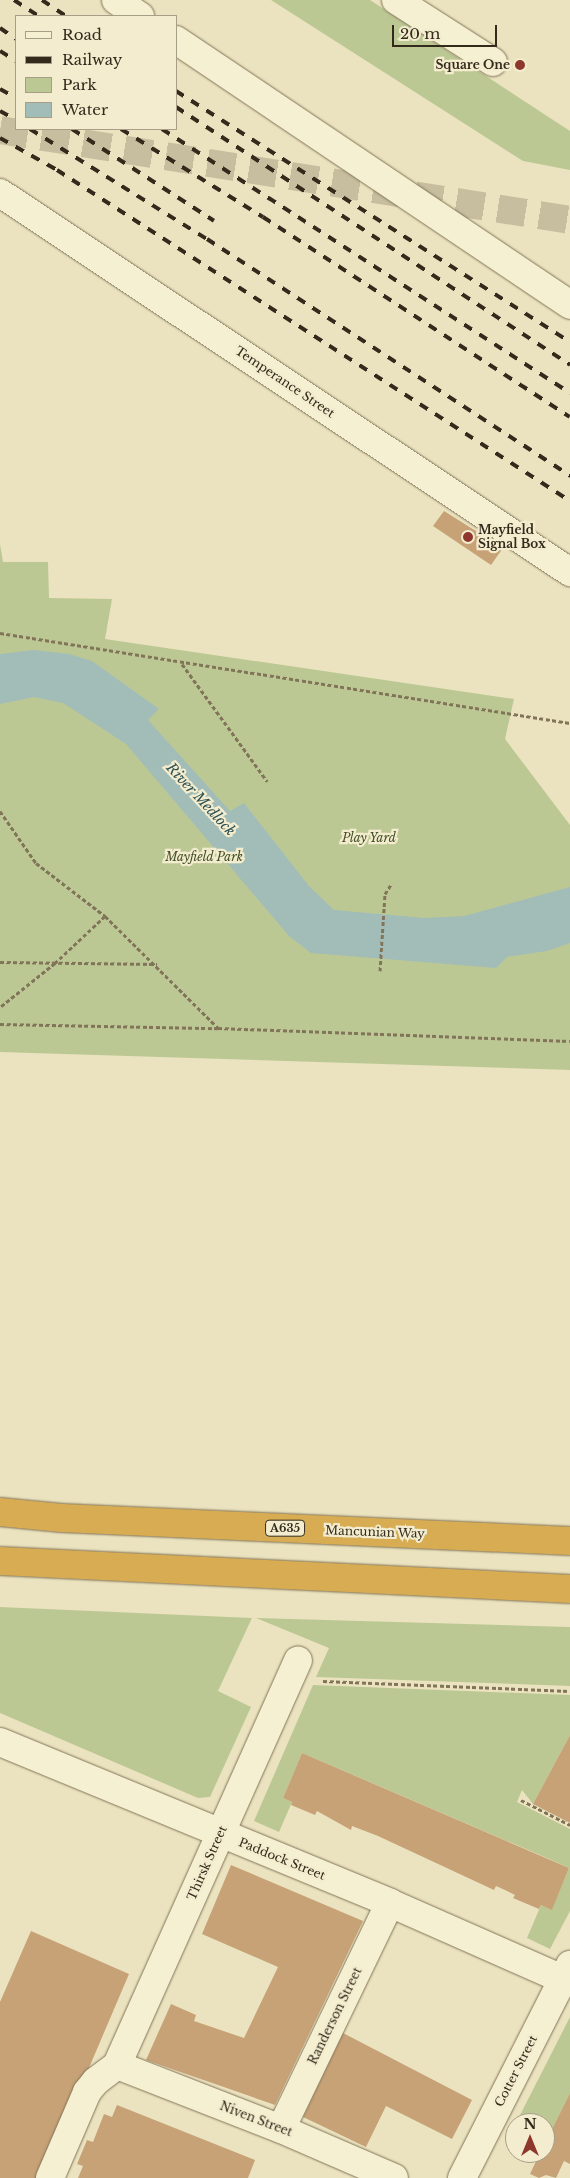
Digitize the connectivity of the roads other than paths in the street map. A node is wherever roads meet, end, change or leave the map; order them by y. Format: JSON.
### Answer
{"nodes":[{"id":1,"x":116,"y":0,"type":"edge"},
{"id":2,"x":396,"y":0,"type":"edge"},
{"id":3,"x":138,"y":15,"type":"edge"},
{"id":4,"x":178,"y":41,"type":"edge"},
{"id":5,"x":493,"y":62,"type":"dead end"},
{"id":6,"x":0,"y":193,"type":"edge"},
{"id":7,"x":570,"y":306,"type":"edge"},
{"id":8,"x":570,"y":572,"type":"edge"},
{"id":9,"x":0,"y":1512,"type":"edge"},
{"id":10,"x":570,"y":1541,"type":"edge"},
{"id":11,"x":0,"y":1561,"type":"edge"},
{"id":12,"x":570,"y":1589,"type":"edge"},
{"id":13,"x":298,"y":1661,"type":"dead end"},
{"id":14,"x":0,"y":1742,"type":"edge"},
{"id":15,"x":219,"y":1834,"type":"junction"},
{"id":16,"x":390,"y":1903,"type":"junction"},
{"id":17,"x":566,"y":1972,"type":"edge"},
{"id":18,"x":117,"y":2065,"type":"junction"},
{"id":19,"x":281,"y":2128,"type":"junction"},
{"id":20,"x":465,"y":2177,"type":"edge"},
{"id":21,"x":50,"y":2178,"type":"edge"},
{"id":22,"x":394,"y":2178,"type":"edge"}],
"edges":[{"from":1,"to":3,"type":"street"},
{"from":2,"to":5,"type":"street"},
{"from":4,"to":7,"type":"street","bridge":true},
{"from":6,"to":8,"type":"street","name":"Temperance Street"},
{"from":9,"to":10,"type":"highway","name":"Mancunian Way","number":"A635"},
{"from":11,"to":12,"type":"highway"},
{"from":13,"to":15,"type":"street","name":"Thirsk Street"},
{"from":14,"to":15,"type":"street","name":"Paddock Street"},
{"from":15,"to":16,"type":"street","name":"Paddock Street"},
{"from":15,"to":18,"type":"street","name":"Thirsk Street"},
{"from":16,"to":17,"type":"street","name":"Paddock Street"},
{"from":16,"to":19,"type":"street","name":"Randerson Street"},
{"from":17,"to":20,"type":"street","name":"Cotter Street"},
{"from":18,"to":19,"type":"street","name":"Niven Street"},
{"from":18,"to":21,"type":"street"},
{"from":19,"to":22,"type":"street","name":"Niven Street"}]}
